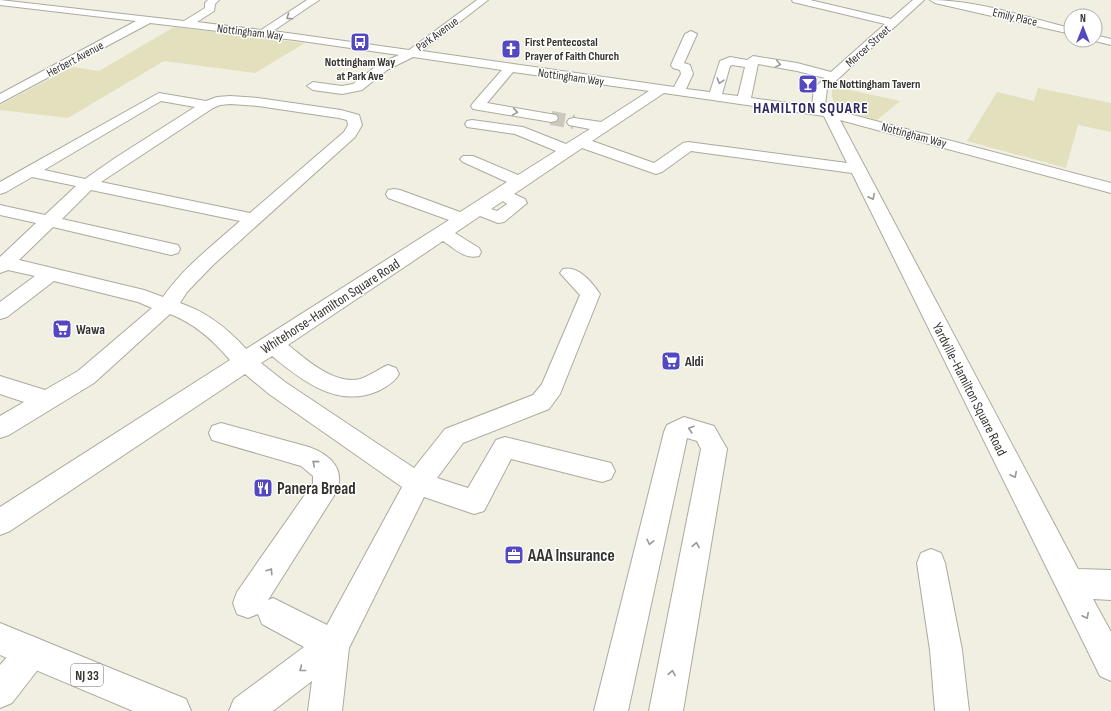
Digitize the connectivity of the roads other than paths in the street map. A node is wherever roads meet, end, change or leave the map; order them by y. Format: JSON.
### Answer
{"nodes":[{"id":1,"x":214,"y":0,"type":"edge"},
{"id":2,"x":314,"y":0,"type":"edge"},
{"id":3,"x":484,"y":0,"type":"edge"},
{"id":4,"x":797,"y":0,"type":"edge"},
{"id":5,"x":919,"y":0,"type":"edge"},
{"id":6,"x":935,"y":0,"type":"edge"},
{"id":7,"x":0,"y":2,"type":"edge"},
{"id":8,"x":149,"y":19,"type":"junction"},
{"id":9,"x":893,"y":23,"type":"junction"},
{"id":10,"x":186,"y":24,"type":"junction"},
{"id":11,"x":1063,"y":30,"type":"edge"},
{"id":12,"x":263,"y":33,"type":"junction"},
{"id":13,"x":691,"y":34,"type":"dead end"},
{"id":14,"x":411,"y":54,"type":"junction"},
{"id":15,"x":752,"y":64,"type":"junction"},
{"id":16,"x":510,"y":68,"type":"junction"},
{"id":17,"x":833,"y":76,"type":"junction"},
{"id":18,"x":313,"y":86,"type":"dead end"},
{"id":19,"x":660,"y":90,"type":"junction"},
{"id":20,"x":678,"y":92,"type":"junction"},
{"id":21,"x":714,"y":97,"type":"junction"},
{"id":22,"x":0,"y":99,"type":"edge"},
{"id":23,"x":744,"y":101,"type":"junction"},
{"id":24,"x":208,"y":105,"type":"junction"},
{"id":25,"x":829,"y":113,"type":"junction"},
{"id":26,"x":551,"y":118,"type":"tunnel mouth"},
{"id":27,"x":574,"y":122,"type":"tunnel mouth"},
{"id":28,"x":472,"y":124,"type":"dead end"},
{"id":29,"x":603,"y":127,"type":"junction"},
{"id":30,"x":574,"y":146,"type":"junction"},
{"id":31,"x":468,"y":159,"type":"dead end"},
{"id":32,"x":858,"y":169,"type":"junction"},
{"id":33,"x":30,"y":172,"type":"junction"},
{"id":34,"x":519,"y":182,"type":"junction"},
{"id":35,"x":88,"y":184,"type":"junction"},
{"id":36,"x":1111,"y":188,"type":"edge"},
{"id":37,"x":0,"y":189,"type":"edge"},
{"id":38,"x":394,"y":194,"type":"dead end"},
{"id":39,"x":0,"y":210,"type":"edge"},
{"id":40,"x":471,"y":214,"type":"junction"},
{"id":41,"x":254,"y":219,"type":"junction"},
{"id":42,"x":49,"y":221,"type":"junction"},
{"id":43,"x":442,"y":232,"type":"junction"},
{"id":44,"x":171,"y":249,"type":"dead end"},
{"id":45,"x":472,"y":252,"type":"dead end"},
{"id":46,"x":3,"y":265,"type":"edge"},
{"id":47,"x":570,"y":273,"type":"dead end"},
{"id":48,"x":50,"y":275,"type":"junction"},
{"id":49,"x":167,"y":306,"type":"junction"},
{"id":50,"x":0,"y":312,"type":"edge"},
{"id":51,"x":272,"y":344,"type":"junction"},
{"id":52,"x":244,"y":361,"type":"junction"},
{"id":53,"x":388,"y":374,"type":"dead end"},
{"id":54,"x":0,"y":385,"type":"edge"},
{"id":55,"x":47,"y":400,"type":"junction"},
{"id":56,"x":0,"y":428,"type":"edge"},
{"id":57,"x":221,"y":433,"type":"dead end"},
{"id":58,"x":602,"y":471,"type":"dead end"},
{"id":59,"x":418,"y":483,"type":"junction"},
{"id":60,"x":0,"y":522,"type":"edge"},
{"id":61,"x":931,"y":563,"type":"dead end"},
{"id":62,"x":1069,"y":582,"type":"junction"},
{"id":63,"x":1111,"y":585,"type":"edge"},
{"id":64,"x":0,"y":639,"type":"edge"},
{"id":65,"x":333,"y":645,"type":"junction"},
{"id":66,"x":32,"y":652,"type":"junction"},
{"id":67,"x":1111,"y":665,"type":"edge"},
{"id":68,"x":0,"y":691,"type":"edge"},
{"id":69,"x":174,"y":711,"type":"edge"},
{"id":70,"x":246,"y":711,"type":"edge"},
{"id":71,"x":325,"y":711,"type":"edge"},
{"id":72,"x":611,"y":711,"type":"edge"},
{"id":73,"x":666,"y":711,"type":"edge"},
{"id":74,"x":952,"y":711,"type":"edge"}],
"edges":[{"from":1,"to":10,"type":"street"},
{"from":2,"to":12,"type":"street","one_way":true},
{"from":3,"to":14,"type":"street","name":"Park Avenue"},
{"from":4,"to":9,"type":"street"},
{"from":5,"to":9,"type":"street","name":"Mercer Street"},
{"from":6,"to":11,"type":"street","name":"Emily Place"},
{"from":7,"to":8,"type":"street","name":"Nottingham Way"},
{"from":8,"to":10,"type":"street","name":"Nottingham Way"},
{"from":8,"to":22,"type":"street","name":"Herbert Avenue"},
{"from":9,"to":17,"type":"street","name":"Mercer Street"},
{"from":10,"to":12,"type":"street","name":"Nottingham Way"},
{"from":12,"to":14,"type":"street","name":"Nottingham Way"},
{"from":13,"to":20,"type":"street"},
{"from":14,"to":16,"type":"street","name":"Nottingham Way"},
{"from":14,"to":18,"type":"street","name":"Park Avenue"},
{"from":15,"to":17,"type":"street","one_way":true},
{"from":15,"to":21,"type":"street","one_way":true},
{"from":15,"to":23,"type":"street"},
{"from":16,"to":19,"type":"street","name":"Nottingham Way"},
{"from":16,"to":26,"type":"street","one_way":true},
{"from":17,"to":25,"type":"street","name":"Mercer Street"},
{"from":19,"to":20,"type":"street","name":"Nottingham Way"},
{"from":19,"to":29,"type":"street","name":"Whitehorse-Hamilton Square Road"},
{"from":20,"to":21,"type":"street","name":"Nottingham Way"},
{"from":21,"to":23,"type":"street","name":"Nottingham Way"},
{"from":23,"to":25,"type":"street","name":"Nottingham Way"},
{"from":24,"to":33,"type":"street"},
{"from":24,"to":35,"type":"street"},
{"from":24,"to":41,"type":"street"},
{"from":25,"to":32,"type":"street","name":"Yardville-Hamilton Square Road"},
{"from":25,"to":36,"type":"street","name":"Nottingham Way"},
{"from":27,"to":29,"type":"street"},
{"from":28,"to":30,"type":"street"},
{"from":29,"to":30,"type":"street","name":"Whitehorse-Hamilton Square Road"},
{"from":30,"to":32,"type":"street"},
{"from":30,"to":34,"type":"street","name":"Whitehorse-Hamilton Square Road"},
{"from":31,"to":34,"type":"street"},
{"from":32,"to":62,"type":"street","name":"Yardville-Hamilton Square Road","one_way":true},
{"from":33,"to":35,"type":"street"},
{"from":33,"to":37,"type":"street"},
{"from":34,"to":40,"type":"street","name":"Whitehorse-Hamilton Square Road"},
{"from":35,"to":41,"type":"street"},
{"from":35,"to":42,"type":"street"},
{"from":38,"to":40,"type":"street"},
{"from":39,"to":42,"type":"street"},
{"from":40,"to":43,"type":"street","name":"Whitehorse-Hamilton Square Road"},
{"from":41,"to":49,"type":"street"},
{"from":42,"to":44,"type":"street"},
{"from":42,"to":46,"type":"street"},
{"from":43,"to":45,"type":"street"},
{"from":43,"to":51,"type":"street","name":"Whitehorse-Hamilton Square Road"},
{"from":46,"to":48,"type":"street"},
{"from":47,"to":59,"type":"street"},
{"from":48,"to":49,"type":"street"},
{"from":48,"to":50,"type":"street"},
{"from":49,"to":52,"type":"street"},
{"from":49,"to":55,"type":"street"},
{"from":51,"to":52,"type":"street","name":"Whitehorse-Hamilton Square Road"},
{"from":51,"to":53,"type":"street"},
{"from":52,"to":59,"type":"street"},
{"from":52,"to":60,"type":"street","name":"Whitehorse-Hamilton Square Road"},
{"from":54,"to":55,"type":"street"},
{"from":55,"to":56,"type":"street"},
{"from":65,"to":57,"type":"street","one_way":true},
{"from":58,"to":59,"type":"street"},
{"from":59,"to":65,"type":"street"},
{"from":61,"to":74,"type":"street"},
{"from":62,"to":63,"type":"street"},
{"from":62,"to":67,"type":"street","name":"Yardville-Hamilton Square Road","one_way":true},
{"from":64,"to":66,"type":"street","number":"NJ 33"},
{"from":65,"to":70,"type":"street","one_way":true},
{"from":65,"to":71,"type":"street"},
{"from":66,"to":68,"type":"street"},
{"from":66,"to":69,"type":"street","number":"NJ 33"},
{"from":73,"to":72,"type":"street","one_way":true}]}
